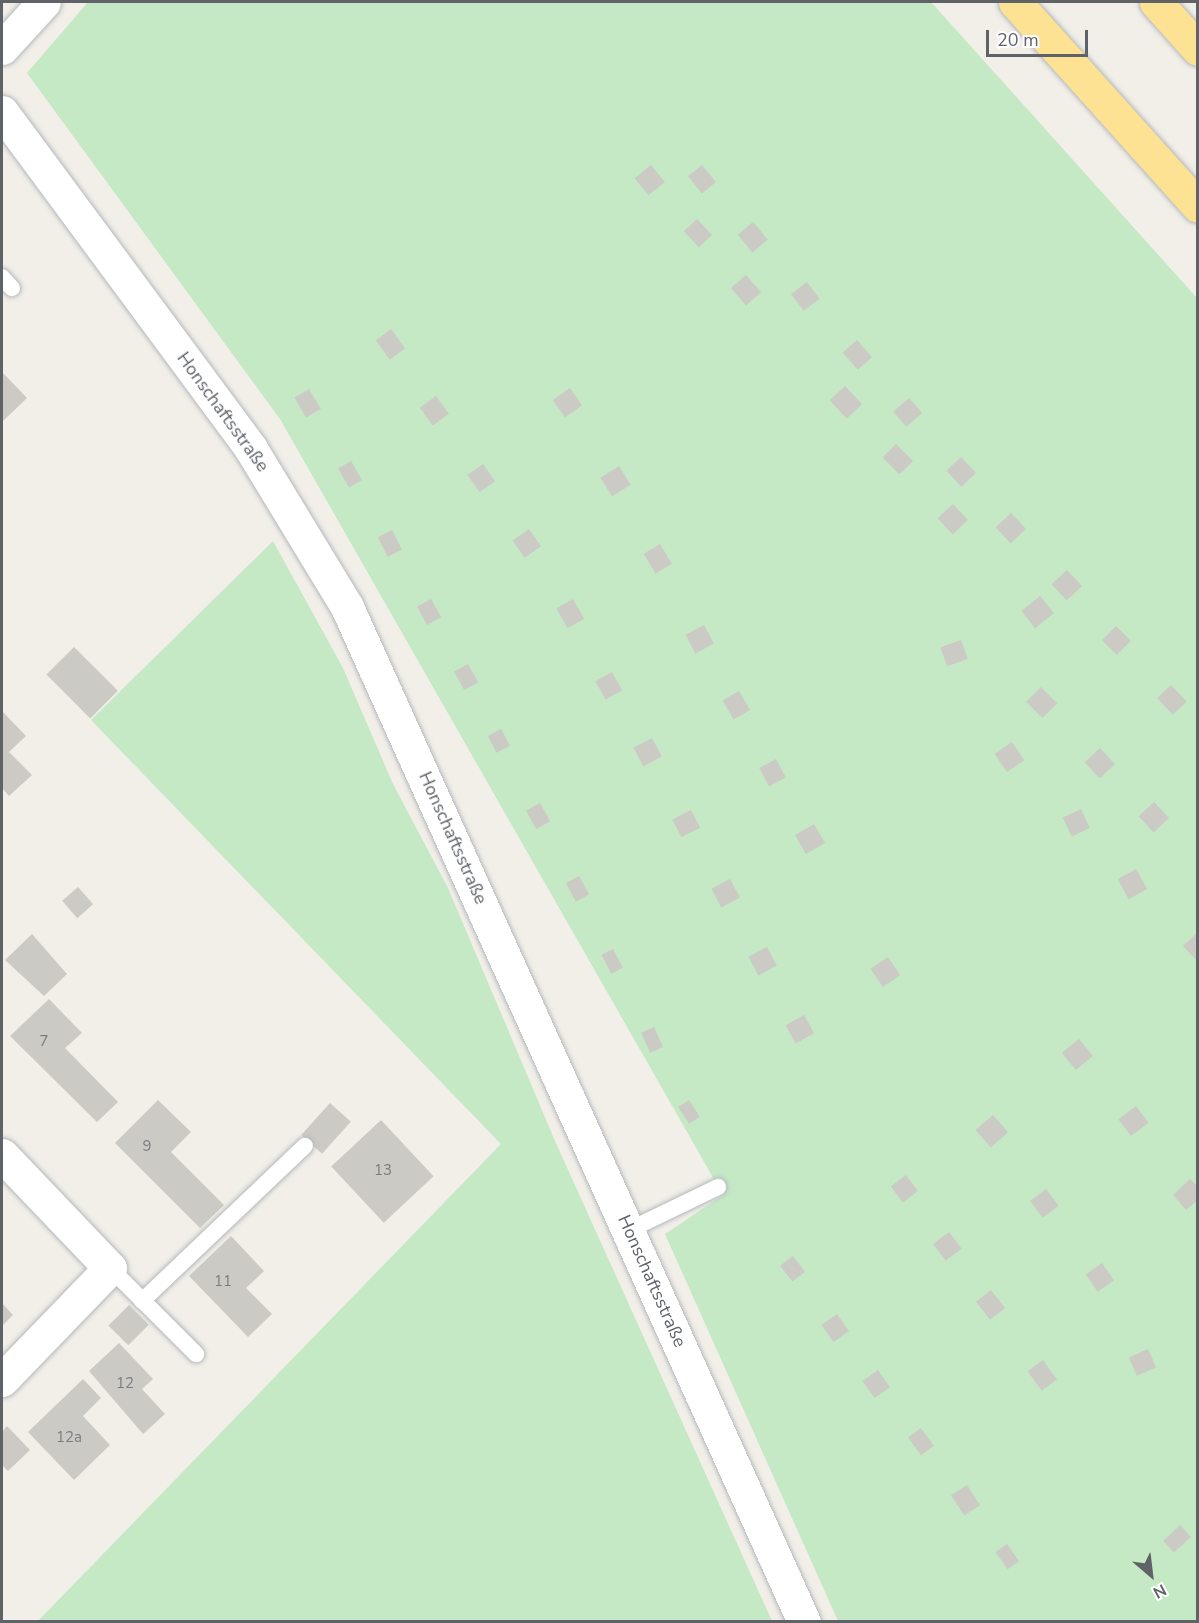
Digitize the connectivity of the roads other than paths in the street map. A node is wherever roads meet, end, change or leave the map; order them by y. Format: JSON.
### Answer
{"nodes":[{"id":1,"x":31,"y":2,"type":"edge"},
{"id":2,"x":44,"y":2,"type":"edge"},
{"id":3,"x":1015,"y":2,"type":"edge"},
{"id":4,"x":1156,"y":2,"type":"edge"},
{"id":5,"x":2,"y":10,"type":"edge"},
{"id":6,"x":2,"y":48,"type":"edge"},
{"id":7,"x":1197,"y":49,"type":"edge"},
{"id":8,"x":2,"y":112,"type":"edge"},
{"id":9,"x":1197,"y":206,"type":"edge"},
{"id":10,"x":305,"y":1146,"type":"dead end"},
{"id":11,"x":2,"y":1155,"type":"edge"},
{"id":12,"x":718,"y":1187,"type":"dead end"},
{"id":13,"x":629,"y":1230,"type":"junction"},
{"id":14,"x":110,"y":1268,"type":"junction"},
{"id":15,"x":142,"y":1301,"type":"junction"},
{"id":16,"x":195,"y":1354,"type":"dead end"},
{"id":17,"x":2,"y":1380,"type":"edge"},
{"id":18,"x":804,"y":1622,"type":"edge"}],
"edges":[{"from":1,"to":5,"type":"street"},
{"from":2,"to":6,"type":"street"},
{"from":3,"to":9,"type":"highway"},
{"from":4,"to":7,"type":"highway"},
{"from":8,"to":13,"type":"street","name":"Honschaftsstraße"},
{"from":10,"to":15,"type":"lane"},
{"from":11,"to":14,"type":"street"},
{"from":12,"to":13,"type":"lane"},
{"from":13,"to":18,"type":"street","name":"Honschaftsstraße"},
{"from":14,"to":15,"type":"lane"},
{"from":14,"to":17,"type":"street"},
{"from":15,"to":16,"type":"lane"}]}
